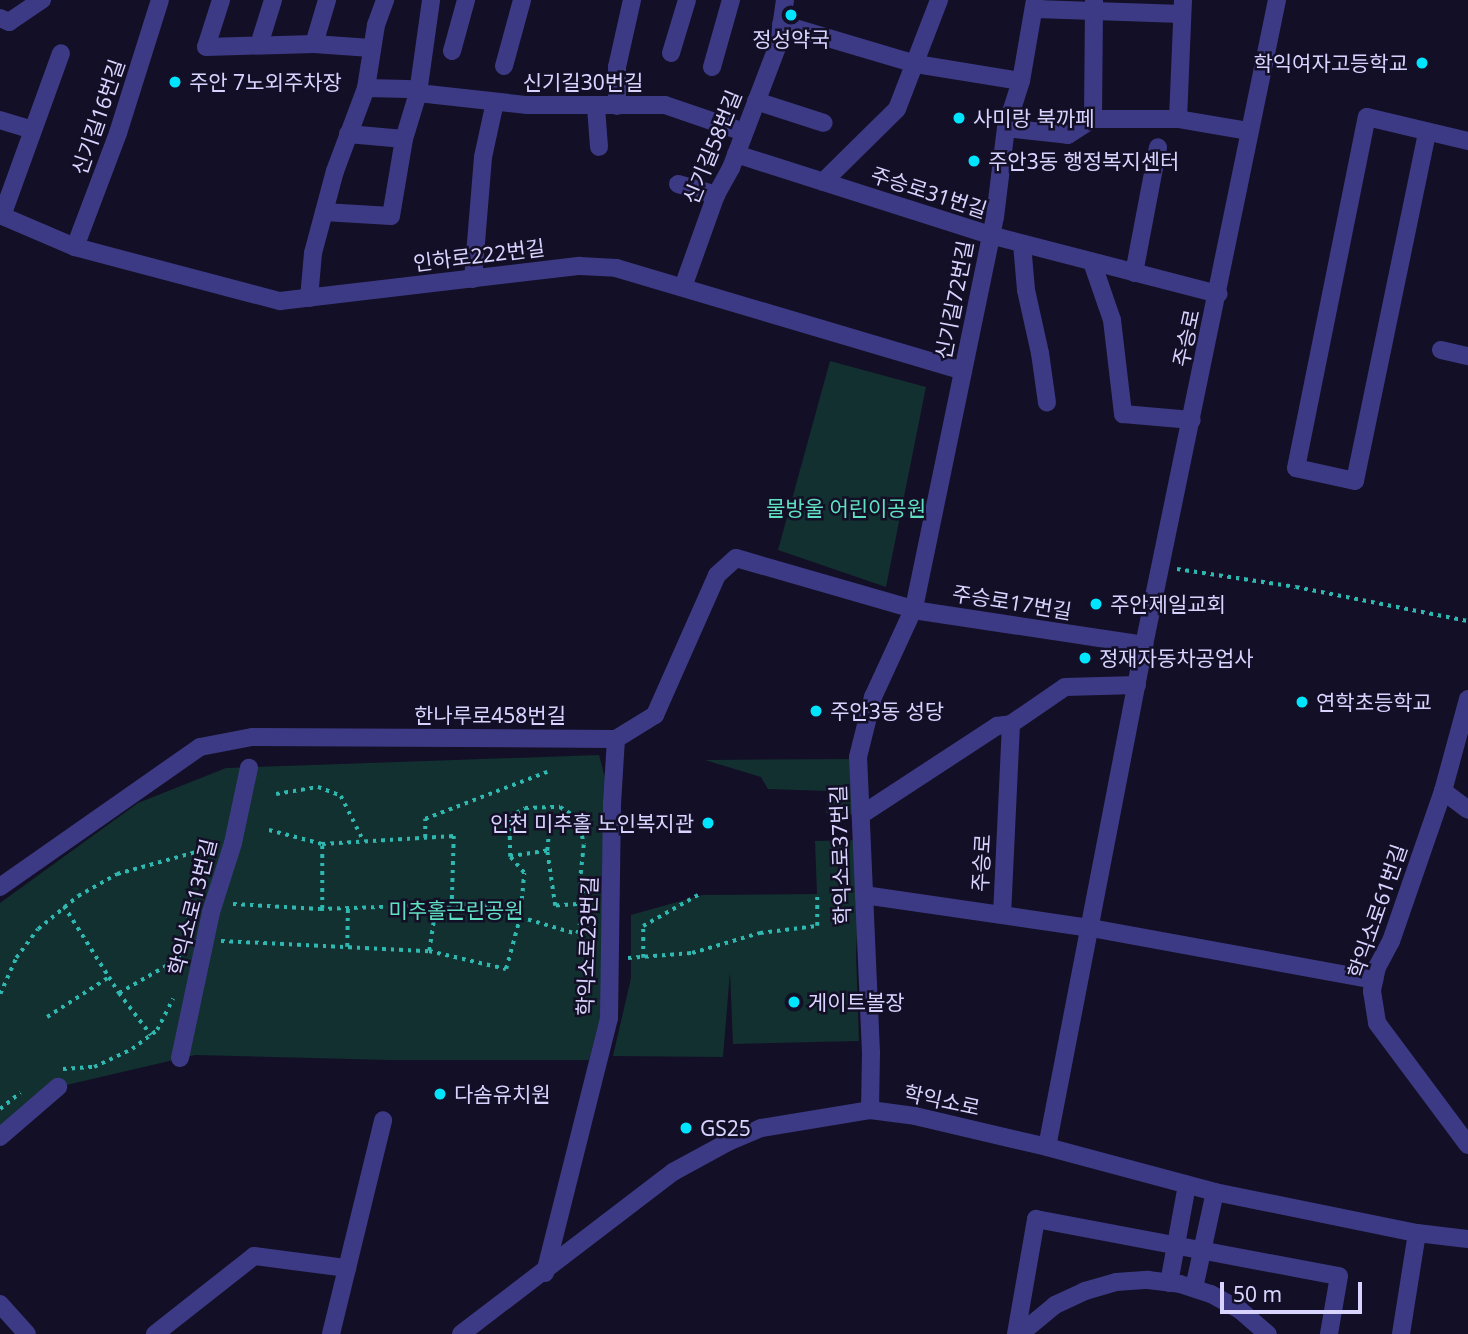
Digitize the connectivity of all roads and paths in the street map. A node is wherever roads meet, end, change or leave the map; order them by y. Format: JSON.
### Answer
{"nodes":[{"id":1,"x":42,"y":0,"type":"edge"},
{"id":2,"x":160,"y":0,"type":"edge"},
{"id":3,"x":221,"y":0,"type":"edge"},
{"id":4,"x":273,"y":0,"type":"edge"},
{"id":5,"x":327,"y":0,"type":"edge"},
{"id":6,"x":385,"y":0,"type":"edge"},
{"id":7,"x":431,"y":0,"type":"edge"},
{"id":8,"x":466,"y":0,"type":"edge"},
{"id":9,"x":522,"y":0,"type":"edge"},
{"id":10,"x":632,"y":0,"type":"edge"},
{"id":11,"x":687,"y":0,"type":"edge"},
{"id":12,"x":731,"y":0,"type":"edge"},
{"id":13,"x":785,"y":0,"type":"edge"},
{"id":14,"x":939,"y":0,"type":"edge"},
{"id":15,"x":1276,"y":0,"type":"edge"},
{"id":16,"x":1036,"y":5,"type":"edge"},
{"id":17,"x":1094,"y":5,"type":"edge"},
{"id":18,"x":1182,"y":7,"type":"edge"},
{"id":19,"x":0,"y":18,"type":"edge"},
{"id":20,"x":781,"y":24,"type":"junction"},
{"id":21,"x":314,"y":44,"type":"junction"},
{"id":22,"x":259,"y":45,"type":"junction"},
{"id":23,"x":371,"y":48,"type":"junction"},
{"id":24,"x":453,"y":51,"type":"dead end"},
{"id":25,"x":61,"y":53,"type":"dead end"},
{"id":26,"x":671,"y":53,"type":"dead end"},
{"id":27,"x":916,"y":64,"type":"junction"},
{"id":28,"x":503,"y":66,"type":"dead end"},
{"id":29,"x":712,"y":67,"type":"dead end"},
{"id":30,"x":1021,"y":80,"type":"junction"},
{"id":31,"x":366,"y":88,"type":"junction"},
{"id":32,"x":418,"y":93,"type":"junction"},
{"id":33,"x":756,"y":100,"type":"junction"},
{"id":34,"x":495,"y":102,"type":"junction"},
{"id":35,"x":617,"y":106,"type":"junction"},
{"id":36,"x":596,"y":107,"type":"junction"},
{"id":37,"x":1093,"y":119,"type":"junction"},
{"id":38,"x":1178,"y":119,"type":"junction"},
{"id":39,"x":0,"y":120,"type":"edge"},
{"id":40,"x":824,"y":123,"type":"dead end"},
{"id":41,"x":1006,"y":128,"type":"junction"},
{"id":42,"x":33,"y":130,"type":"junction"},
{"id":43,"x":1249,"y":131,"type":"junction"},
{"id":44,"x":744,"y":132,"type":"junction"},
{"id":45,"x":1427,"y":133,"type":"dead end"},
{"id":46,"x":348,"y":134,"type":"junction"},
{"id":47,"x":404,"y":139,"type":"junction"},
{"id":48,"x":1468,"y":141,"type":"edge"},
{"id":49,"x":599,"y":147,"type":"dead end"},
{"id":50,"x":1158,"y":147,"type":"dead end"},
{"id":51,"x":736,"y":154,"type":"junction"},
{"id":52,"x":823,"y":182,"type":"junction"},
{"id":53,"x":678,"y":184,"type":"dead end"},
{"id":54,"x":716,"y":195,"type":"junction"},
{"id":55,"x":324,"y":212,"type":"junction"},
{"id":56,"x":1,"y":215,"type":"edge"},
{"id":57,"x":990,"y":235,"type":"junction"},
{"id":58,"x":1021,"y":244,"type":"junction"},
{"id":59,"x":75,"y":247,"type":"junction"},
{"id":60,"x":1092,"y":262,"type":"junction"},
{"id":61,"x":1134,"y":273,"type":"junction"},
{"id":62,"x":473,"y":279,"type":"junction"},
{"id":63,"x":683,"y":287,"type":"junction"},
{"id":64,"x":1218,"y":294,"type":"junction"},
{"id":65,"x":309,"y":298,"type":"junction"},
{"id":66,"x":1441,"y":350,"type":"dead end"},
{"id":67,"x":1468,"y":356,"type":"edge"},
{"id":68,"x":963,"y":371,"type":"junction"},
{"id":69,"x":1047,"y":404,"type":"dead end"},
{"id":70,"x":1192,"y":420,"type":"junction"},
{"id":71,"x":1161,"y":567,"type":"junction"},
{"id":72,"x":914,"y":608,"type":"junction"},
{"id":73,"x":1468,"y":621,"type":"edge"},
{"id":74,"x":1144,"y":645,"type":"junction"},
{"id":75,"x":1137,"y":685,"type":"junction"},
{"id":76,"x":1468,"y":699,"type":"edge"},
{"id":77,"x":1012,"y":724,"type":"junction"},
{"id":78,"x":615,"y":738,"type":"junction"},
{"id":79,"x":248,"y":768,"type":"dead end"},
{"id":80,"x":547,"y":772,"type":"dead end"},
{"id":81,"x":1443,"y":791,"type":"junction"},
{"id":82,"x":276,"y":794,"type":"dead end"},
{"id":83,"x":551,"y":807,"type":"junction"},
{"id":84,"x":1468,"y":810,"type":"edge"},
{"id":85,"x":861,"y":815,"type":"junction"},
{"id":86,"x":269,"y":830,"type":"dead end"},
{"id":87,"x":425,"y":838,"type":"junction"},
{"id":88,"x":364,"y":842,"type":"junction"},
{"id":89,"x":233,"y":843,"type":"junction"},
{"id":90,"x":322,"y":844,"type":"junction"},
{"id":91,"x":547,"y":851,"type":"junction"},
{"id":92,"x":510,"y":857,"type":"junction"},
{"id":93,"x":0,"y":887,"type":"edge"},
{"id":94,"x":612,"y":890,"type":"junction"},
{"id":95,"x":817,"y":894,"type":"dead end"},
{"id":96,"x":698,"y":895,"type":"dead end"},
{"id":97,"x":864,"y":895,"type":"junction"},
{"id":98,"x":585,"y":902,"type":"junction"},
{"id":99,"x":214,"y":903,"type":"junction"},
{"id":100,"x":436,"y":905,"type":"junction"},
{"id":101,"x":452,"y":905,"type":"junction"},
{"id":102,"x":64,"y":906,"type":"junction"},
{"id":103,"x":348,"y":908,"type":"junction"},
{"id":104,"x":322,"y":909,"type":"junction"},
{"id":105,"x":1002,"y":915,"type":"junction"},
{"id":106,"x":520,"y":917,"type":"junction"},
{"id":107,"x":1091,"y":928,"type":"junction"},
{"id":108,"x":204,"y":942,"type":"junction"},
{"id":109,"x":347,"y":947,"type":"junction"},
{"id":110,"x":429,"y":951,"type":"junction"},
{"id":111,"x":612,"y":958,"type":"junction"},
{"id":112,"x":643,"y":958,"type":"junction"},
{"id":113,"x":109,"y":977,"type":"junction"},
{"id":114,"x":1374,"y":980,"type":"junction"},
{"id":115,"x":196,"y":981,"type":"junction"},
{"id":116,"x":119,"y":993,"type":"junction"},
{"id":117,"x":0,"y":994,"type":"edge"},
{"id":118,"x":47,"y":1017,"type":"dead end"},
{"id":119,"x":151,"y":1035,"type":"junction"},
{"id":120,"x":180,"y":1058,"type":"dead end"},
{"id":121,"x":59,"y":1069,"type":"dead end"},
{"id":122,"x":58,"y":1087,"type":"dead end"},
{"id":123,"x":26,"y":1090,"type":"dead end"},
{"id":124,"x":0,"y":1109,"type":"edge"},
{"id":125,"x":870,"y":1110,"type":"junction"},
{"id":126,"x":383,"y":1120,"type":"dead end"},
{"id":127,"x":0,"y":1137,"type":"edge"},
{"id":128,"x":1468,"y":1145,"type":"edge"},
{"id":129,"x":1047,"y":1147,"type":"junction"},
{"id":130,"x":1187,"y":1185,"type":"junction"},
{"id":131,"x":1215,"y":1192,"type":"junction"},
{"id":132,"x":1418,"y":1233,"type":"junction"},
{"id":133,"x":1468,"y":1240,"type":"edge"},
{"id":134,"x":1175,"y":1245,"type":"junction"},
{"id":135,"x":1202,"y":1250,"type":"junction"},
{"id":136,"x":347,"y":1268,"type":"junction"},
{"id":137,"x":545,"y":1273,"type":"junction"},
{"id":138,"x":1169,"y":1283,"type":"junction"},
{"id":139,"x":1194,"y":1288,"type":"junction"},
{"id":140,"x":0,"y":1304,"type":"edge"},
{"id":141,"x":27,"y":1334,"type":"edge"},
{"id":142,"x":155,"y":1334,"type":"edge"},
{"id":143,"x":331,"y":1334,"type":"edge"},
{"id":144,"x":461,"y":1334,"type":"edge"},
{"id":145,"x":1018,"y":1334,"type":"edge"},
{"id":146,"x":1268,"y":1334,"type":"edge"},
{"id":147,"x":1329,"y":1334,"type":"edge"},
{"id":148,"x":1401,"y":1334,"type":"edge"}],
"edges":[{"from":1,"to":19,"type":"street"},
{"from":2,"to":59,"type":"street","name":"신기길16번길"},
{"from":3,"to":22,"type":"street"},
{"from":4,"to":22,"type":"street"},
{"from":5,"to":21,"type":"street"},
{"from":6,"to":23,"type":"street"},
{"from":7,"to":32,"type":"street"},
{"from":8,"to":24,"type":"street"},
{"from":9,"to":28,"type":"street"},
{"from":10,"to":35,"type":"street"},
{"from":11,"to":26,"type":"street"},
{"from":12,"to":29,"type":"street"},
{"from":13,"to":20,"type":"street","name":"신기길58번길"},
{"from":14,"to":27,"type":"street","name":"주승로31번길"},
{"from":15,"to":43,"type":"street","name":"주승로"},
{"from":16,"to":17,"type":"street"},
{"from":16,"to":30,"type":"street","name":"신기길72번길"},
{"from":17,"to":18,"type":"street"},
{"from":17,"to":37,"type":"street"},
{"from":18,"to":38,"type":"street"},
{"from":20,"to":27,"type":"street"},
{"from":20,"to":33,"type":"street","name":"신기길58번길"},
{"from":21,"to":22,"type":"street"},
{"from":21,"to":23,"type":"street"},
{"from":23,"to":31,"type":"street"},
{"from":25,"to":42,"type":"street"},
{"from":27,"to":30,"type":"street"},
{"from":27,"to":52,"type":"street","name":"주승로31번길"},
{"from":30,"to":41,"type":"street","name":"신기길72번길"},
{"from":31,"to":32,"type":"street","name":"신기길30번길"},
{"from":31,"to":46,"type":"street"},
{"from":32,"to":34,"type":"street","name":"신기길30번길"},
{"from":32,"to":47,"type":"street"},
{"from":33,"to":40,"type":"street"},
{"from":33,"to":44,"type":"street","name":"신기길58번길"},
{"from":34,"to":36,"type":"street","name":"신기길30번길"},
{"from":34,"to":62,"type":"street"},
{"from":35,"to":36,"type":"street","name":"신기길30번길"},
{"from":35,"to":44,"type":"street","name":"신기길30번길"},
{"from":36,"to":49,"type":"street"},
{"from":37,"to":38,"type":"street"},
{"from":37,"to":41,"type":"street"},
{"from":38,"to":43,"type":"street"},
{"from":39,"to":42,"type":"street"},
{"from":41,"to":57,"type":"street","name":"신기길72번길"},
{"from":42,"to":56,"type":"street"},
{"from":43,"to":64,"type":"street","name":"주승로"},
{"from":44,"to":51,"type":"street","name":"신기길58번길"},
{"from":45,"to":48,"type":"street"},
{"from":46,"to":47,"type":"street"},
{"from":46,"to":55,"type":"street"},
{"from":47,"to":55,"type":"street"},
{"from":50,"to":61,"type":"street"},
{"from":51,"to":52,"type":"street","name":"주승로31번길"},
{"from":51,"to":54,"type":"street","name":"신기길58번길"},
{"from":52,"to":57,"type":"street","name":"주승로31번길"},
{"from":53,"to":54,"type":"street"},
{"from":54,"to":63,"type":"street","name":"신기길58번길"},
{"from":55,"to":65,"type":"street"},
{"from":56,"to":59,"type":"street","name":"인하로222번길"},
{"from":57,"to":58,"type":"street","name":"주승로31번길"},
{"from":57,"to":68,"type":"street","name":"신기길72번길"},
{"from":58,"to":60,"type":"street","name":"주승로31번길"},
{"from":58,"to":69,"type":"street"},
{"from":59,"to":65,"type":"street","name":"인하로222번길"},
{"from":60,"to":61,"type":"street","name":"주승로31번길"},
{"from":60,"to":70,"type":"street"},
{"from":61,"to":64,"type":"street","name":"주승로31번길"},
{"from":62,"to":63,"type":"street","name":"인하로222번길"},
{"from":62,"to":65,"type":"street","name":"인하로222번길"},
{"from":63,"to":68,"type":"street","name":"인하로222번길"},
{"from":64,"to":70,"type":"street","name":"주승로"},
{"from":66,"to":67,"type":"street"},
{"from":68,"to":72,"type":"street","name":"신기길72번길"},
{"from":70,"to":71,"type":"street","name":"주승로"},
{"from":71,"to":73,"type":"path"},
{"from":71,"to":74,"type":"street","name":"주승로"},
{"from":72,"to":74,"type":"street","name":"주승로17번길"},
{"from":72,"to":78,"type":"street"},
{"from":72,"to":85,"type":"street","name":"학익소로37번길"},
{"from":74,"to":75,"type":"street","name":"주승로"},
{"from":75,"to":77,"type":"street"},
{"from":75,"to":107,"type":"street","name":"주승로"},
{"from":76,"to":81,"type":"street","name":"학익소로61번길"},
{"from":77,"to":85,"type":"street"},
{"from":77,"to":105,"type":"street","name":"주승로"},
{"from":78,"to":93,"type":"street","name":"한나루로458번길"},
{"from":78,"to":94,"type":"street","name":"학익소로23번길"},
{"from":79,"to":89,"type":"street","name":"학익소로13번길"},
{"from":80,"to":87,"type":"path"},
{"from":81,"to":84,"type":"street"},
{"from":81,"to":114,"type":"street","name":"학익소로61번길"},
{"from":82,"to":88,"type":"path"},
{"from":83,"to":91,"type":"path"},
{"from":83,"to":92,"type":"path"},
{"from":83,"to":98,"type":"path"},
{"from":85,"to":97,"type":"street","name":"학익소로37번길"},
{"from":86,"to":90,"type":"path"},
{"from":87,"to":88,"type":"path"},
{"from":87,"to":101,"type":"path"},
{"from":88,"to":90,"type":"path"},
{"from":89,"to":99,"type":"street","name":"학익소로13번길"},
{"from":89,"to":102,"type":"path"},
{"from":90,"to":104,"type":"path"},
{"from":91,"to":92,"type":"path"},
{"from":91,"to":98,"type":"path"},
{"from":92,"to":106,"type":"path"},
{"from":94,"to":98,"type":"path"},
{"from":94,"to":111,"type":"street","name":"학익소로23번길"},
{"from":95,"to":112,"type":"path"},
{"from":96,"to":112,"type":"path"},
{"from":97,"to":105,"type":"street"},
{"from":97,"to":125,"type":"street","name":"학익소로37번길"},
{"from":98,"to":106,"type":"path"},
{"from":99,"to":104,"type":"path"},
{"from":99,"to":108,"type":"street","name":"학익소로13번길"},
{"from":99,"to":116,"type":"path"},
{"from":100,"to":101,"type":"path"},
{"from":100,"to":103,"type":"path"},
{"from":100,"to":110,"type":"path"},
{"from":101,"to":106,"type":"path"},
{"from":102,"to":113,"type":"path"},
{"from":102,"to":117,"type":"path"},
{"from":103,"to":104,"type":"path"},
{"from":103,"to":109,"type":"path"},
{"from":105,"to":107,"type":"street","name":"주승로"},
{"from":106,"to":110,"type":"path"},
{"from":107,"to":114,"type":"street"},
{"from":107,"to":129,"type":"street","name":"주승로"},
{"from":108,"to":109,"type":"path"},
{"from":108,"to":115,"type":"street","name":"학익소로13번길"},
{"from":109,"to":110,"type":"path"},
{"from":111,"to":112,"type":"path"},
{"from":111,"to":137,"type":"street","name":"학익소로23번길"},
{"from":113,"to":116,"type":"path"},
{"from":113,"to":118,"type":"path"},
{"from":114,"to":128,"type":"street","name":"학익소로61번길"},
{"from":115,"to":119,"type":"path"},
{"from":115,"to":120,"type":"street","name":"학익소로13번길"},
{"from":116,"to":119,"type":"path"},
{"from":119,"to":121,"type":"path"},
{"from":122,"to":127,"type":"street"},
{"from":123,"to":124,"type":"path"},
{"from":125,"to":129,"type":"street","name":"학익소로"},
{"from":125,"to":137,"type":"street","name":"학익소로"},
{"from":126,"to":136,"type":"street"},
{"from":129,"to":130,"type":"street","name":"학익소로"},
{"from":130,"to":131,"type":"street","name":"학익소로"},
{"from":130,"to":134,"type":"street"},
{"from":131,"to":132,"type":"street","name":"학익소로"},
{"from":131,"to":135,"type":"street"},
{"from":132,"to":133,"type":"street","name":"학익소로"},
{"from":132,"to":148,"type":"street"},
{"from":134,"to":135,"type":"street"},
{"from":134,"to":138,"type":"street"},
{"from":134,"to":145,"type":"street"},
{"from":135,"to":139,"type":"street"},
{"from":135,"to":147,"type":"street"},
{"from":136,"to":142,"type":"street"},
{"from":136,"to":143,"type":"street"},
{"from":137,"to":144,"type":"street","name":"학익소로"},
{"from":138,"to":139,"type":"street"},
{"from":138,"to":145,"type":"street"},
{"from":139,"to":146,"type":"street"},
{"from":140,"to":141,"type":"street"}]}
